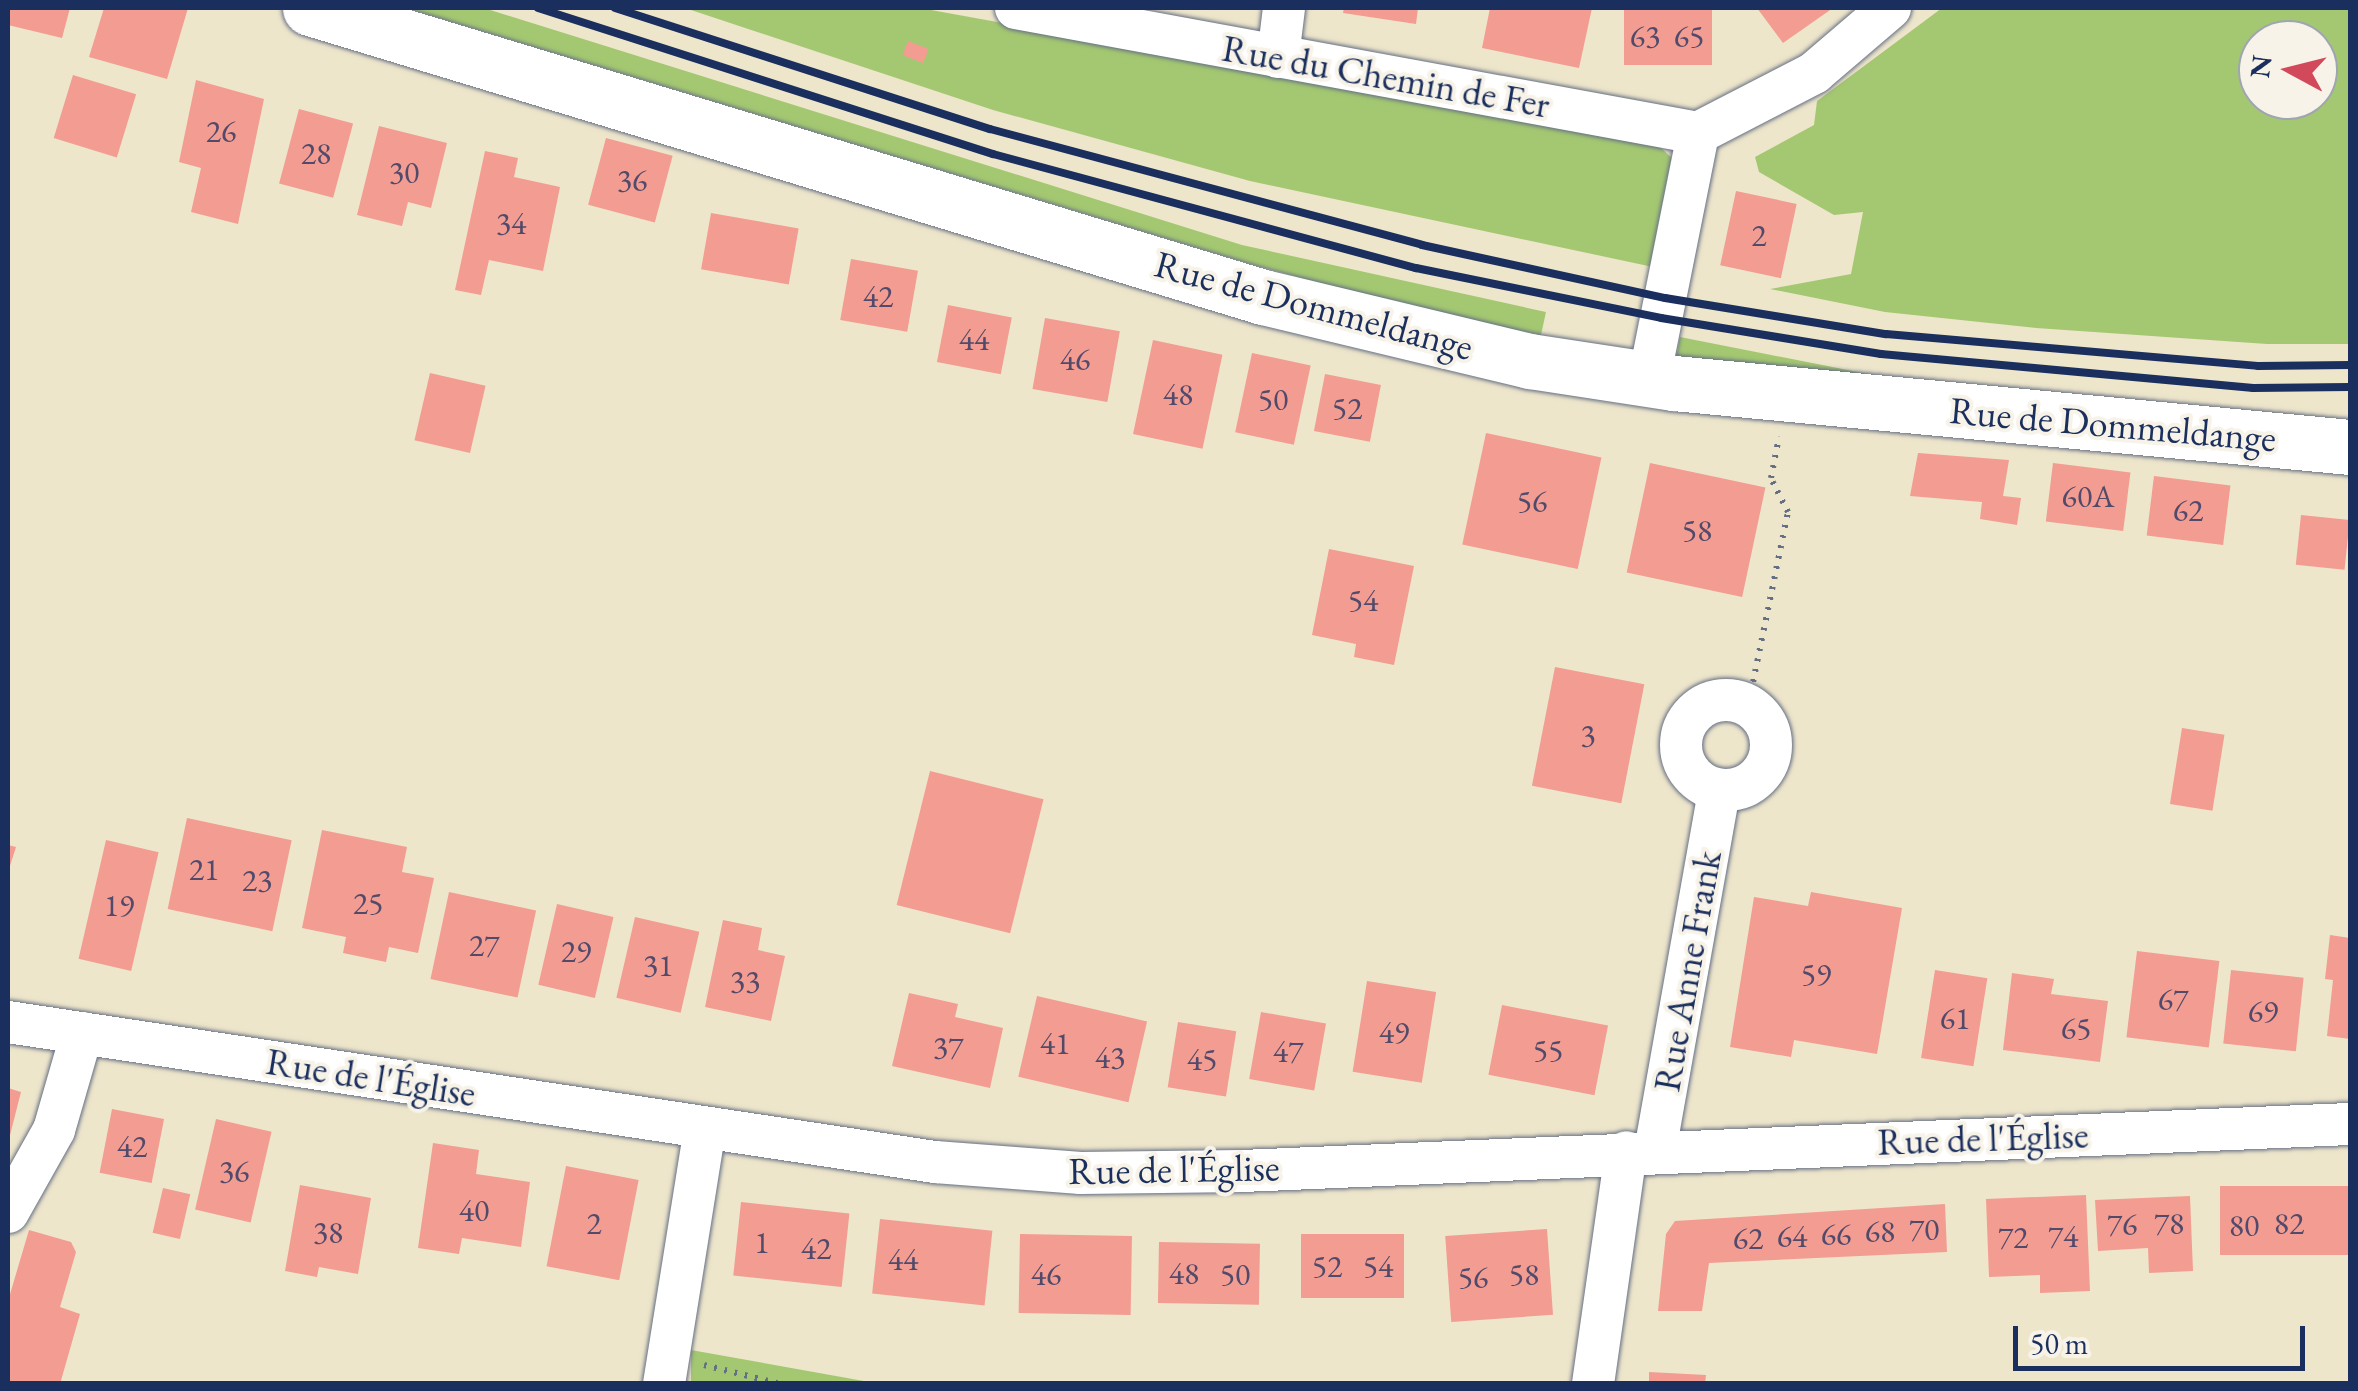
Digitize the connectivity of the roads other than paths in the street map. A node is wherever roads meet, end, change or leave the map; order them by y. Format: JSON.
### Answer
{"nodes":[{"id":1,"x":310,"y":8,"type":"edge"},
{"id":2,"x":1016,"y":8,"type":"edge"},
{"id":3,"x":1284,"y":8,"type":"edge"},
{"id":4,"x":1890,"y":8,"type":"edge"},
{"id":5,"x":1278,"y":56,"type":"junction"},
{"id":6,"x":1698,"y":133,"type":"junction"},
{"id":7,"x":1648,"y":379,"type":"junction"},
{"id":8,"x":2350,"y":446,"type":"edge"},
{"id":9,"x":1719,"y":790,"type":"dead end"},
{"id":10,"x":8,"y":1022,"type":"edge"},
{"id":11,"x":82,"y":1032,"type":"junction"},
{"id":12,"x":2350,"y":1124,"type":"edge"},
{"id":13,"x":704,"y":1128,"type":"junction"},
{"id":14,"x":1641,"y":1152,"type":"junction"},
{"id":15,"x":8,"y":1212,"type":"edge"},
{"id":16,"x":674,"y":1372,"type":"edge"},
{"id":17,"x":1593,"y":1384,"type":"edge"}],
"edges":[{"from":1,"to":7,"type":"main road","name":"Rue de Dommeldange"},
{"from":2,"to":5,"type":"street","name":"Rue du Chemin de Fer"},
{"from":3,"to":5,"type":"street"},
{"from":4,"to":6,"type":"street"},
{"from":5,"to":6,"type":"street","name":"Rue du Chemin de Fer"},
{"from":6,"to":7,"type":"street"},
{"from":7,"to":8,"type":"main road","name":"Rue de Dommeldange"},
{"from":9,"to":14,"type":"street","name":"Rue Anne Frank"},
{"from":10,"to":11,"type":"street","name":"Rue de l'Église"},
{"from":11,"to":13,"type":"street","name":"Rue de l'Église"},
{"from":11,"to":15,"type":"street"},
{"from":12,"to":14,"type":"street","name":"Rue de l'Église"},
{"from":13,"to":14,"type":"street","name":"Rue de l'Église"},
{"from":13,"to":16,"type":"street"},
{"from":14,"to":17,"type":"street","name":"Rue Anne Frank"}]}
